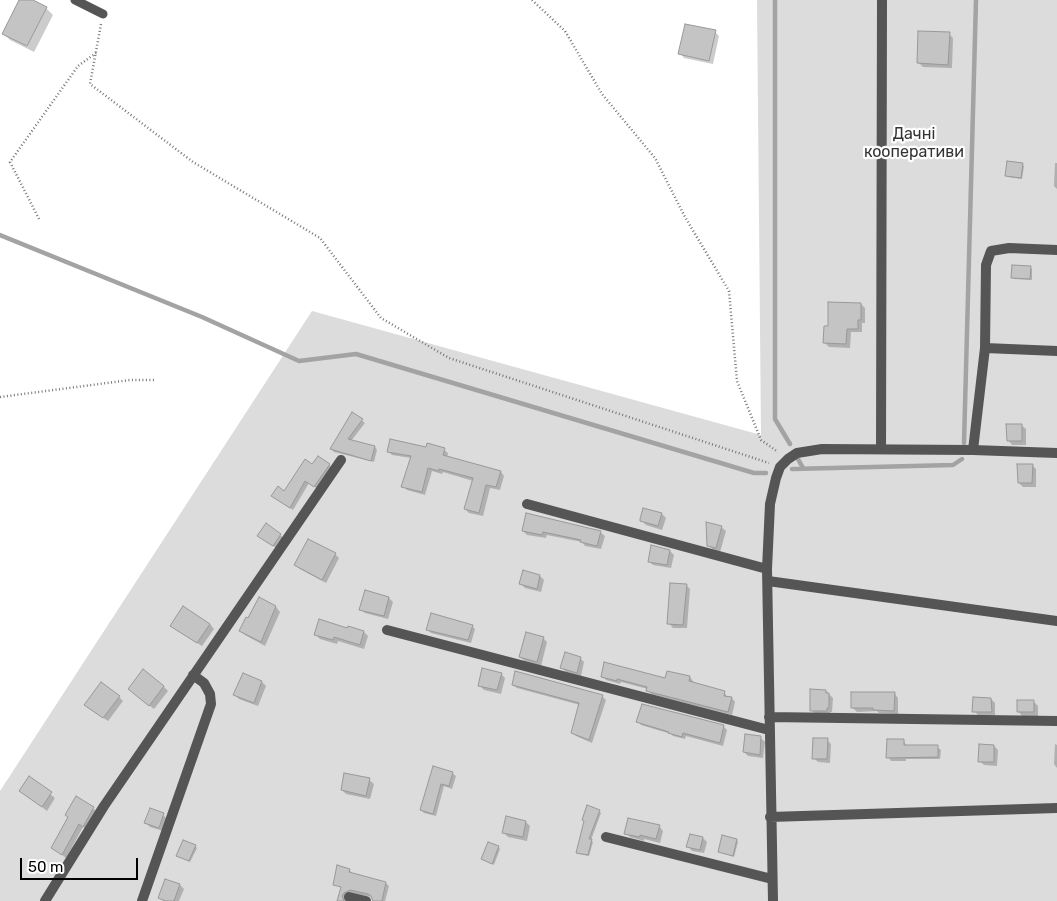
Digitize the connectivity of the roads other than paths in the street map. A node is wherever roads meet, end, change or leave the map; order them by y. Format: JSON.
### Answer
{"nodes":[{"id":1,"x":75,"y":0,"type":"edge"},
{"id":2,"x":882,"y":0,"type":"edge"},
{"id":3,"x":103,"y":14,"type":"road end"},
{"id":4,"x":1057,"y":250,"type":"edge"},
{"id":5,"x":985,"y":348,"type":"junction"},
{"id":6,"x":1057,"y":352,"type":"edge"},
{"id":7,"x":881,"y":450,"type":"junction"},
{"id":8,"x":973,"y":450,"type":"junction"},
{"id":9,"x":1057,"y":454,"type":"edge"},
{"id":10,"x":341,"y":460,"type":"dead end"},
{"id":11,"x":527,"y":504,"type":"dead end"},
{"id":12,"x":767,"y":569,"type":"junction"},
{"id":13,"x":768,"y":582,"type":"junction"},
{"id":14,"x":1057,"y":621,"type":"edge"},
{"id":15,"x":387,"y":630,"type":"dead end"},
{"id":16,"x":193,"y":675,"type":"junction"},
{"id":17,"x":769,"y":717,"type":"junction"},
{"id":18,"x":1057,"y":722,"type":"edge"},
{"id":19,"x":769,"y":730,"type":"junction"},
{"id":20,"x":1057,"y":808,"type":"edge"},
{"id":21,"x":770,"y":817,"type":"junction"},
{"id":22,"x":606,"y":837,"type":"dead end"},
{"id":23,"x":772,"y":879,"type":"junction"},
{"id":24,"x":349,"y":896,"type":"dead end"},
{"id":25,"x":45,"y":901,"type":"edge"},
{"id":26,"x":142,"y":901,"type":"edge"},
{"id":27,"x":366,"y":901,"type":"edge"},
{"id":28,"x":773,"y":901,"type":"edge"}],
"edges":[{"from":1,"to":3,"type":"lane"},
{"from":2,"to":7,"type":"street"},
{"from":4,"to":5,"type":"street"},
{"from":5,"to":6,"type":"street"},
{"from":5,"to":8,"type":"street"},
{"from":7,"to":8,"type":"street"},
{"from":7,"to":12,"type":"street"},
{"from":8,"to":9,"type":"street"},
{"from":10,"to":16,"type":"street"},
{"from":11,"to":12,"type":"street"},
{"from":12,"to":13,"type":"street"},
{"from":13,"to":14,"type":"street"},
{"from":13,"to":17,"type":"street"},
{"from":15,"to":19,"type":"street"},
{"from":16,"to":25,"type":"street"},
{"from":16,"to":26,"type":"street"},
{"from":17,"to":18,"type":"street"},
{"from":17,"to":19,"type":"street"},
{"from":19,"to":21,"type":"street"},
{"from":20,"to":21,"type":"street"},
{"from":21,"to":23,"type":"street"},
{"from":22,"to":23,"type":"street"},
{"from":23,"to":28,"type":"street"},
{"from":24,"to":27,"type":"street"}]}
